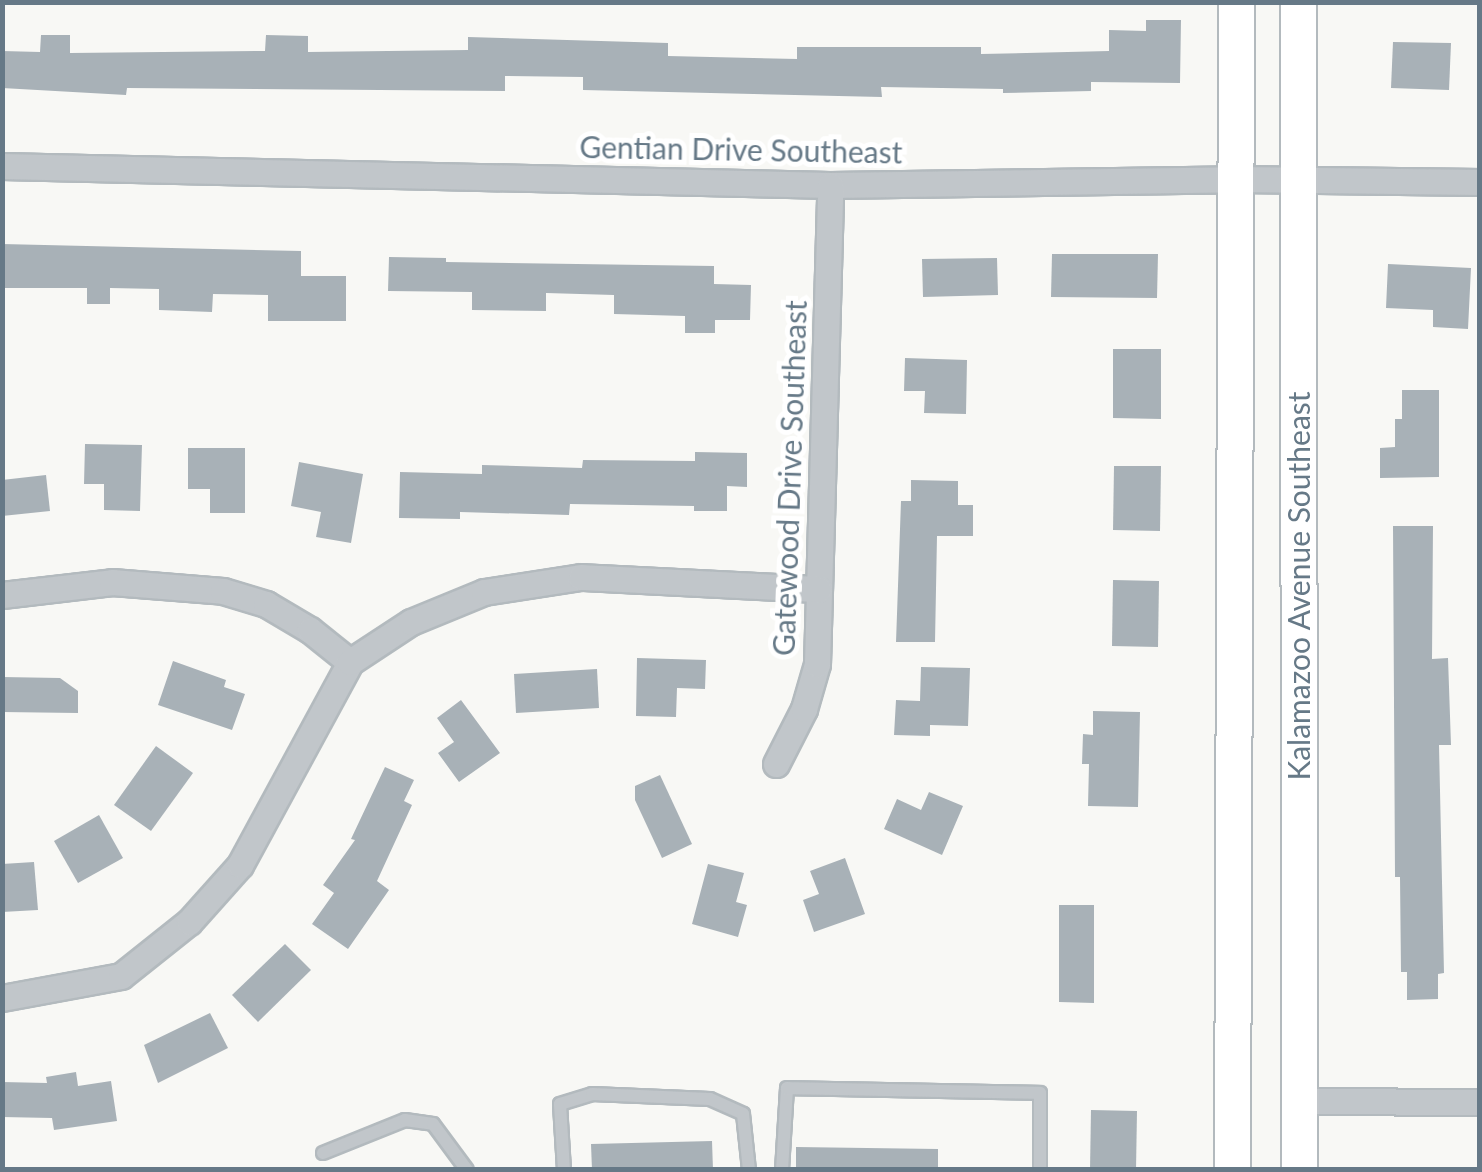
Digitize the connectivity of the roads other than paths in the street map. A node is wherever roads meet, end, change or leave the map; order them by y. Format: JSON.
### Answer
{"nodes":[{"id":1,"x":1236,"y":2,"type":"edge"},
{"id":2,"x":1298,"y":2,"type":"edge"},
{"id":3,"x":2,"y":166,"type":"edge"},
{"id":4,"x":1236,"y":179,"type":"junction"},
{"id":5,"x":1299,"y":180,"type":"junction"},
{"id":6,"x":1480,"y":182,"type":"edge"},
{"id":7,"x":830,"y":186,"type":"junction"},
{"id":8,"x":819,"y":589,"type":"junction"},
{"id":9,"x":2,"y":596,"type":"edge"},
{"id":10,"x":350,"y":662,"type":"junction"},
{"id":11,"x":776,"y":764,"type":"dead end"},
{"id":12,"x":2,"y":998,"type":"edge"},
{"id":13,"x":1299,"y":1101,"type":"junction"},
{"id":14,"x":1480,"y":1102,"type":"edge"},
{"id":15,"x":323,"y":1153,"type":"dead end"},
{"id":16,"x":467,"y":1170,"type":"edge"},
{"id":17,"x":564,"y":1170,"type":"edge"},
{"id":18,"x":749,"y":1170,"type":"edge"},
{"id":19,"x":782,"y":1170,"type":"edge"},
{"id":20,"x":1040,"y":1170,"type":"edge"},
{"id":21,"x":1232,"y":1170,"type":"edge"},
{"id":22,"x":1299,"y":1170,"type":"edge"}],
"edges":[{"from":1,"to":4,"type":"main road","name":"Kalamazoo Avenue Southeast"},
{"from":2,"to":5,"type":"main road","name":"Kalamazoo Avenue Southeast"},
{"from":3,"to":7,"type":"street","name":"Gentian Drive Southeast"},
{"from":4,"to":5,"type":"street","name":"Gentian Drive Southeast"},
{"from":4,"to":7,"type":"street","name":"Gentian Drive Southeast"},
{"from":4,"to":21,"type":"main road","name":"Kalamazoo Avenue Southeast"},
{"from":5,"to":6,"type":"street","name":"Gentian Drive Southeast"},
{"from":5,"to":13,"type":"main road","name":"Kalamazoo Avenue Southeast"},
{"from":7,"to":8,"type":"street","name":"Gatewood Drive Southeast"},
{"from":8,"to":10,"type":"street"},
{"from":8,"to":11,"type":"street","name":"Gatewood Drive Southeast"},
{"from":9,"to":10,"type":"street"},
{"from":10,"to":12,"type":"street"},
{"from":13,"to":14,"type":"street"},
{"from":13,"to":22,"type":"main road","name":"Kalamazoo Avenue Southeast"},
{"from":15,"to":16,"type":"lane"},
{"from":17,"to":18,"type":"lane"},
{"from":19,"to":20,"type":"lane"}]}
